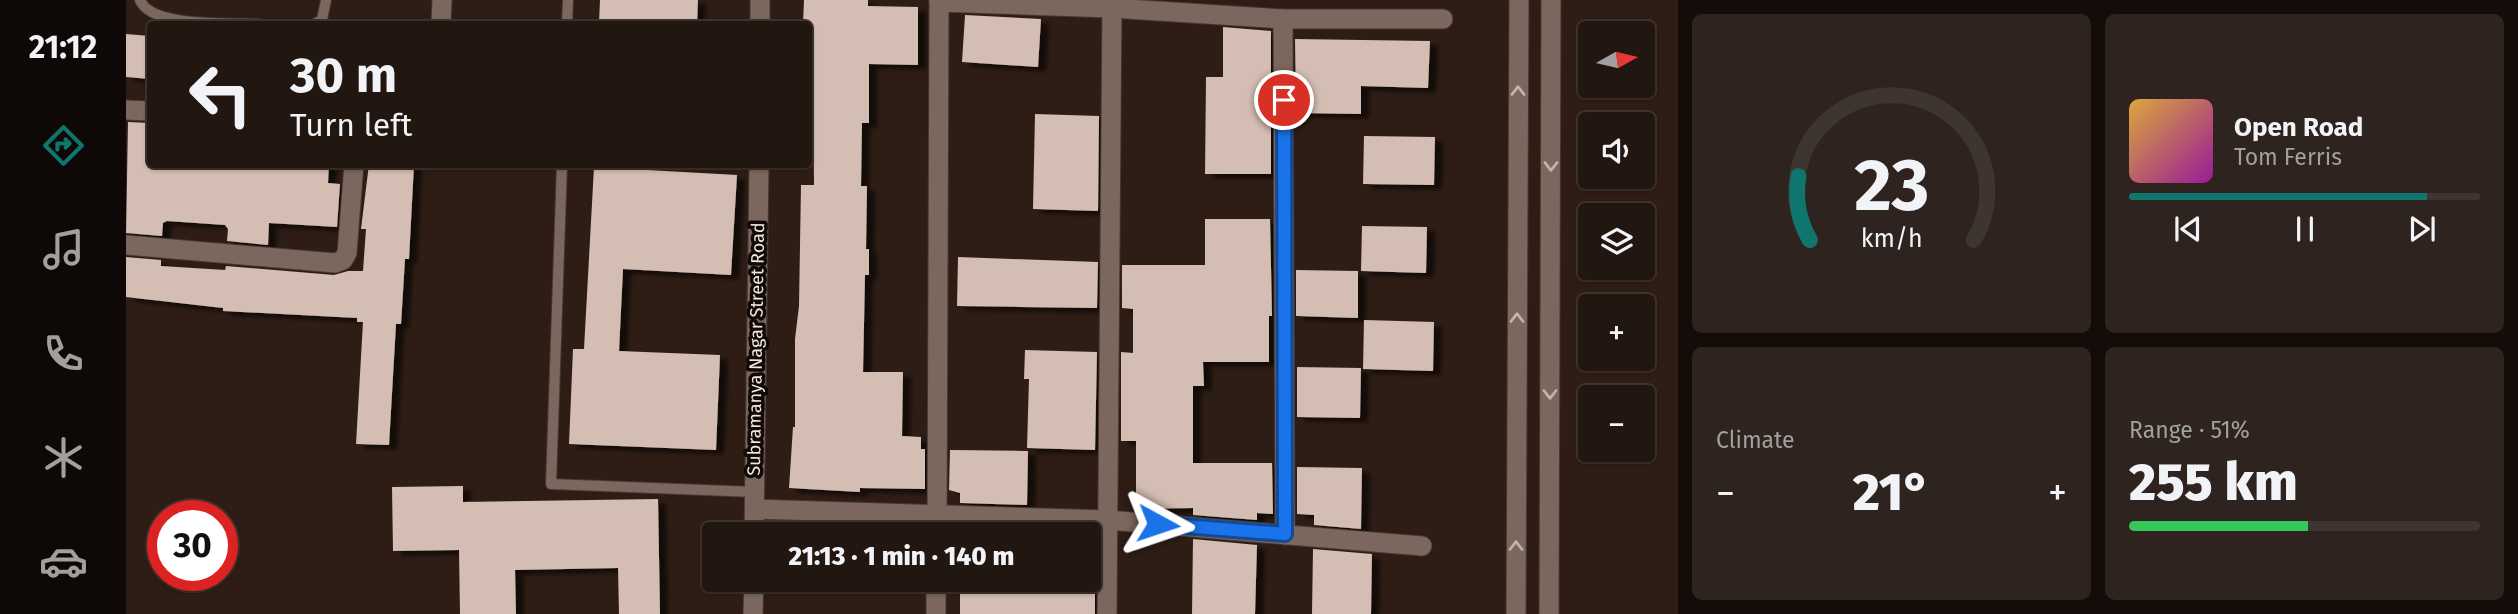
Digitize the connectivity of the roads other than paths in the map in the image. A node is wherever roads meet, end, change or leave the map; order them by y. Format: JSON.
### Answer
{"nodes":[{"id":1,"x":140,"y":0,"type":"edge"},
{"id":2,"x":326,"y":0,"type":"edge"},
{"id":3,"x":442,"y":0,"type":"edge"},
{"id":4,"x":568,"y":0,"type":"edge"},
{"id":5,"x":760,"y":0,"type":"edge"},
{"id":6,"x":1519,"y":0,"type":"edge"},
{"id":7,"x":1551,"y":0,"type":"edge"},
{"id":8,"x":939,"y":1,"type":"edge"},
{"id":9,"x":1111,"y":4,"type":"edge"},
{"id":10,"x":1283,"y":19,"type":"junction"},
{"id":11,"x":1443,"y":19,"type":"dead end"},
{"id":12,"x":206,"y":21,"type":"edge"},
{"id":13,"x":320,"y":21,"type":"edge"},
{"id":14,"x":441,"y":21,"type":"edge"},
{"id":15,"x":567,"y":21,"type":"edge"},
{"id":16,"x":760,"y":21,"type":"edge"},
{"id":17,"x":126,"y":110,"type":"edge"},
{"id":18,"x":147,"y":111,"type":"edge"},
{"id":19,"x":354,"y":168,"type":"edge"},
{"id":20,"x":562,"y":168,"type":"edge"},
{"id":21,"x":758,"y":168,"type":"edge"},
{"id":22,"x":126,"y":245,"type":"edge"},
{"id":23,"x":755,"y":501,"type":"junction"},
{"id":24,"x":1107,"y":520,"type":"junction"},
{"id":25,"x":754,"y":522,"type":"edge"},
{"id":26,"x":921,"y":522,"type":"edge"},
{"id":27,"x":937,"y":522,"type":"edge"},
{"id":28,"x":1022,"y":522,"type":"edge"},
{"id":29,"x":1285,"y":534,"type":"junction"},
{"id":30,"x":1422,"y":546,"type":"dead end"},
{"id":31,"x":754,"y":592,"type":"edge"},
{"id":32,"x":936,"y":592,"type":"edge"},
{"id":33,"x":753,"y":614,"type":"edge"},
{"id":34,"x":936,"y":614,"type":"edge"},
{"id":35,"x":1107,"y":614,"type":"edge"},
{"id":36,"x":1516,"y":614,"type":"edge"},
{"id":37,"x":1549,"y":614,"type":"edge"}],
"edges":[{"from":1,"to":12,"type":"lane"},
{"from":2,"to":13,"type":"lane"},
{"from":3,"to":14,"type":"street"},
{"from":4,"to":15,"type":"lane"},
{"from":5,"to":16,"type":"street"},
{"from":36,"to":6,"type":"street","one_way":true},
{"from":7,"to":37,"type":"street","one_way":true},
{"from":8,"to":9,"type":"street"},
{"from":8,"to":27,"type":"street"},
{"from":9,"to":10,"type":"street"},
{"from":9,"to":24,"type":"street"},
{"from":10,"to":11,"type":"street"},
{"from":10,"to":29,"type":"street"},
{"from":17,"to":18,"type":"street"},
{"from":19,"to":22,"type":"street"},
{"from":20,"to":23,"type":"lane"},
{"from":21,"to":23,"type":"street","name":"Subramanya Nagar Street Road"},
{"from":23,"to":25,"type":"street","name":"Subramanya Nagar Street Road"},
{"from":23,"to":26,"type":"street"},
{"from":24,"to":28,"type":"street"},
{"from":24,"to":29,"type":"street"},
{"from":24,"to":35,"type":"street"},
{"from":29,"to":30,"type":"street"},
{"from":31,"to":33,"type":"street"},
{"from":32,"to":34,"type":"street"}]}
